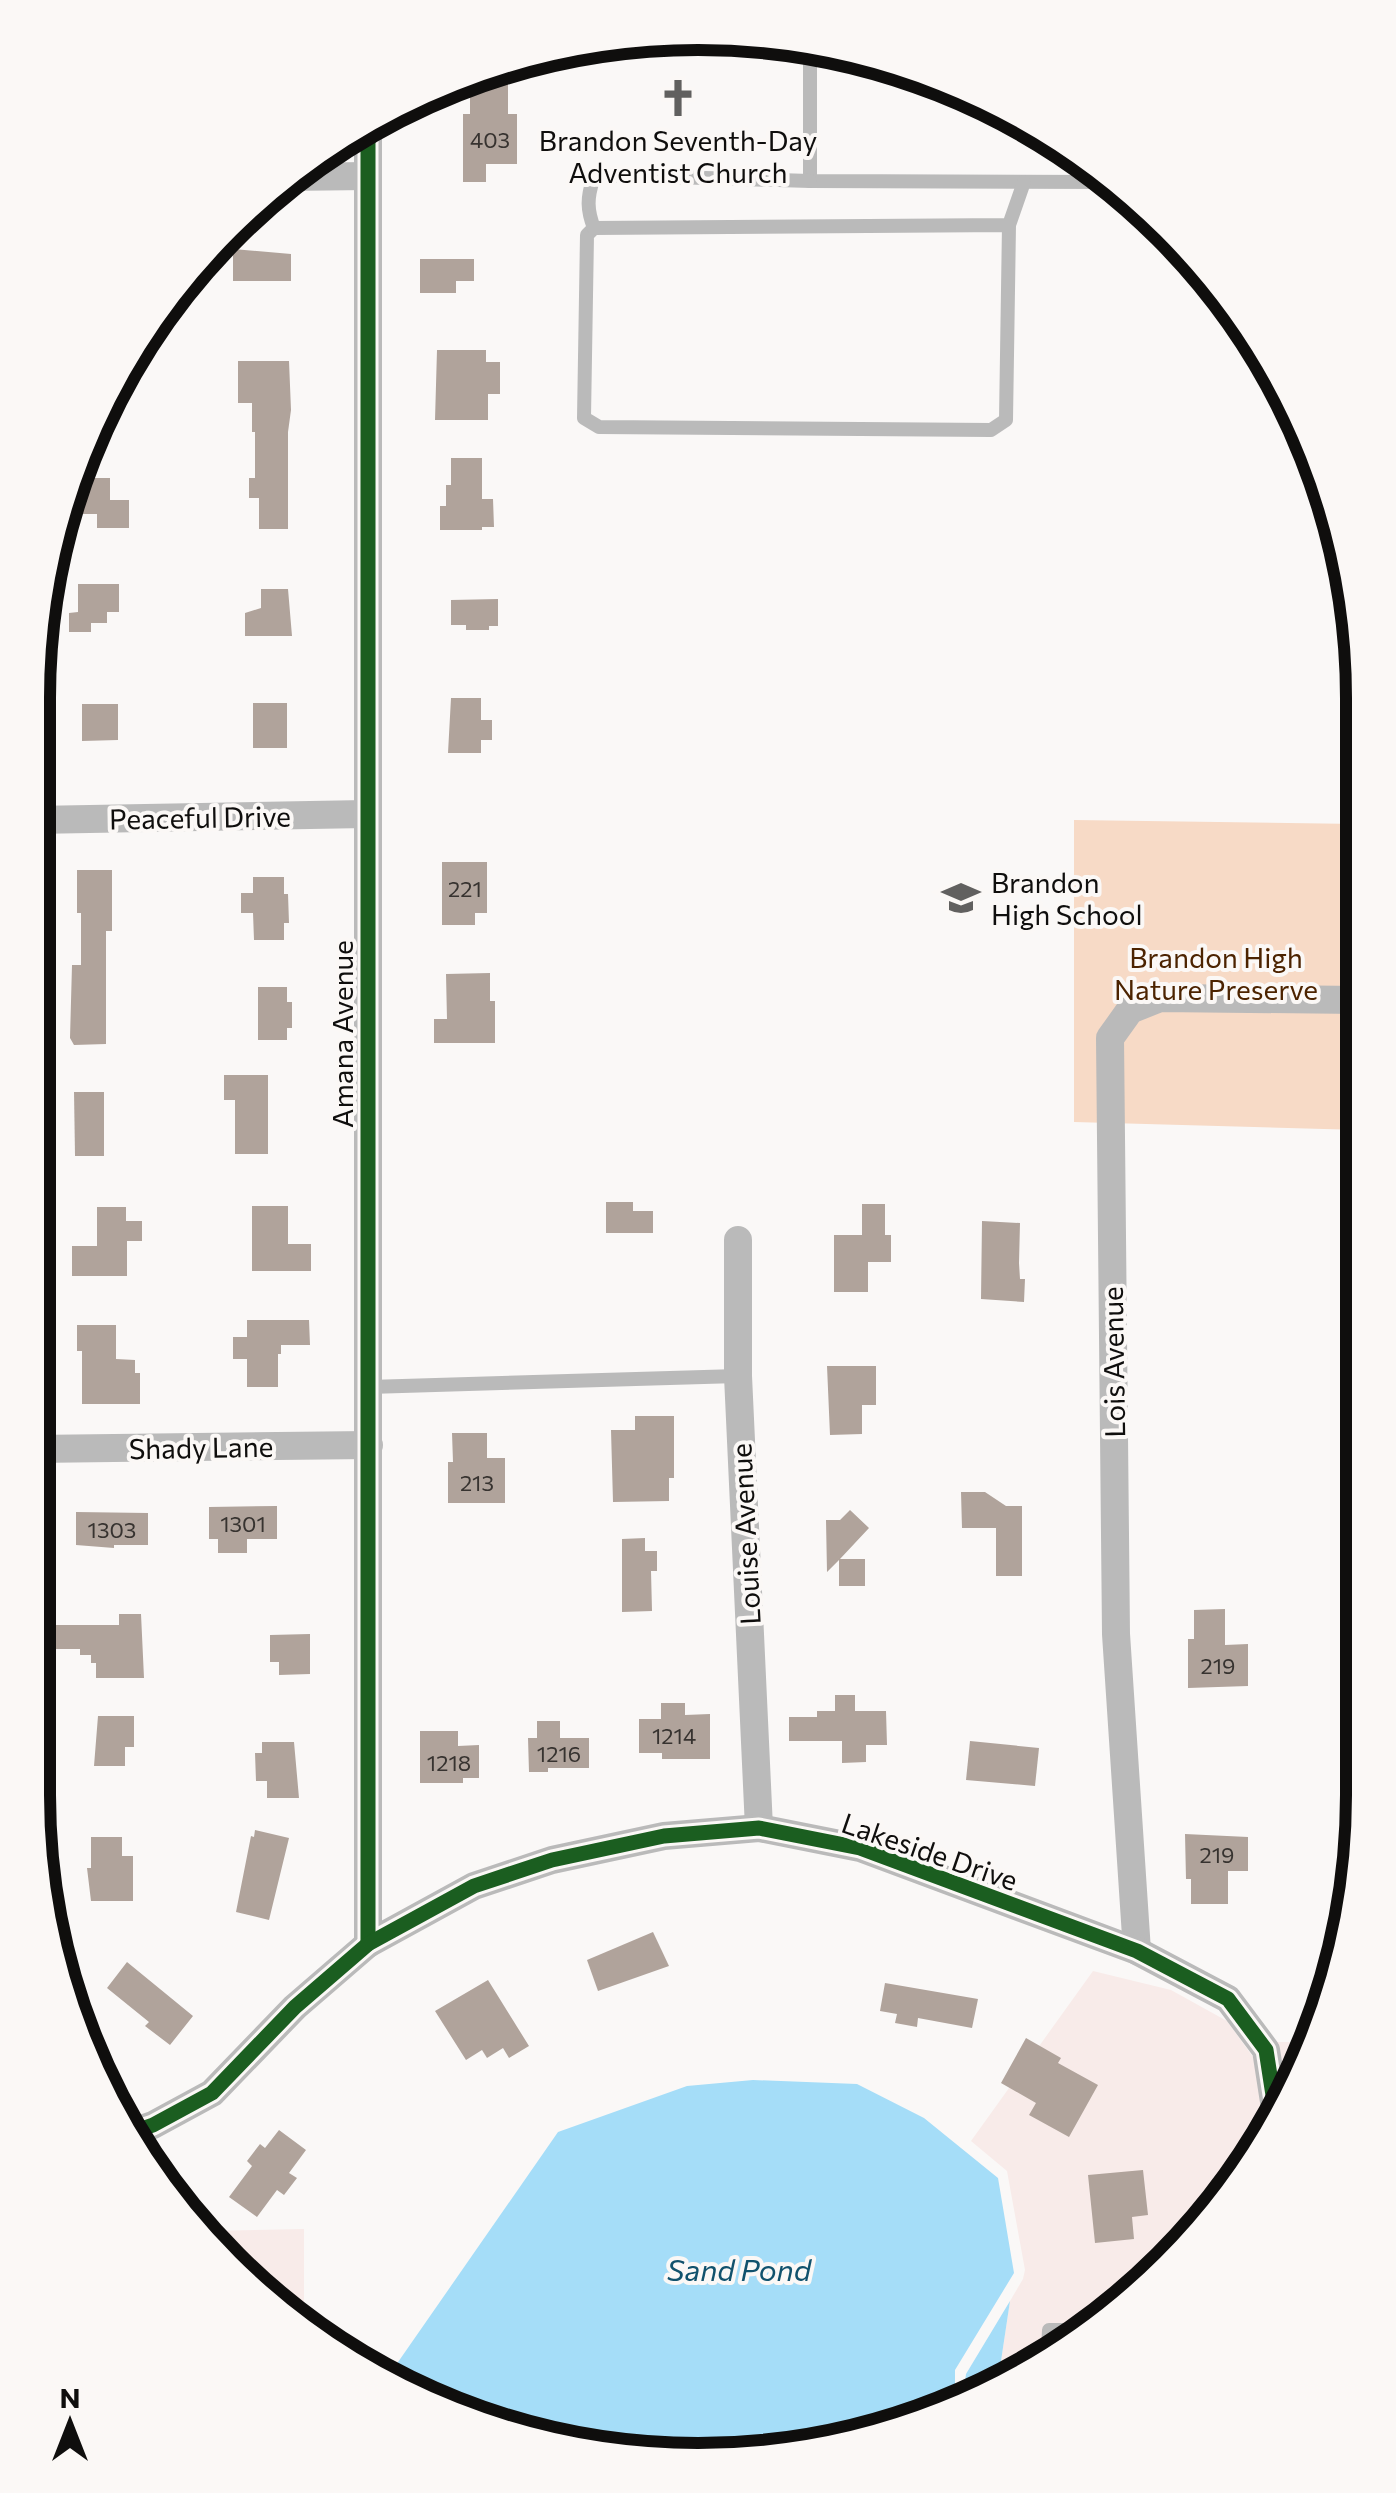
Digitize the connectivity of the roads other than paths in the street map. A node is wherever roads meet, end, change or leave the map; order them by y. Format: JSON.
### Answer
{"nodes":[{"id":1,"x":810,"y":60,"type":"edge"},
{"id":2,"x":368,"y":141,"type":"edge"},
{"id":3,"x":368,"y":176,"type":"junction"},
{"id":4,"x":314,"y":177,"type":"edge"},
{"id":5,"x":810,"y":181,"type":"junction"},
{"id":6,"x":1024,"y":182,"type":"junction"},
{"id":7,"x":1089,"y":182,"type":"edge"},
{"id":8,"x":1009,"y":226,"type":"junction"},
{"id":9,"x":594,"y":228,"type":"junction"},
{"id":10,"x":366,"y":814,"type":"junction"},
{"id":11,"x":50,"y":820,"type":"edge"},
{"id":12,"x":1346,"y":1000,"type":"edge"},
{"id":13,"x":738,"y":1240,"type":"dead end"},
{"id":14,"x":738,"y":1376,"type":"junction"},
{"id":15,"x":368,"y":1387,"type":"junction"},
{"id":16,"x":368,"y":1445,"type":"junction"},
{"id":17,"x":50,"y":1449,"type":"edge"},
{"id":18,"x":758,"y":1828,"type":"junction"},
{"id":19,"x":368,"y":1944,"type":"junction"},
{"id":20,"x":1137,"y":1951,"type":"junction"},
{"id":21,"x":1273,"y":2094,"type":"edge"},
{"id":22,"x":143,"y":2129,"type":"edge"}],
"edges":[{"from":1,"to":5,"type":"lane"},
{"from":2,"to":3,"type":"street","name":"Amana Avenue"},
{"from":3,"to":4,"type":"street"},
{"from":3,"to":10,"type":"street","name":"Amana Avenue"},
{"from":5,"to":6,"type":"lane"},
{"from":5,"to":9,"type":"lane"},
{"from":6,"to":7,"type":"lane"},
{"from":6,"to":8,"type":"lane"},
{"from":8,"to":9,"type":"lane"},
{"from":8,"to":9,"type":"lane"},
{"from":10,"to":11,"type":"street","name":"Peaceful Drive"},
{"from":10,"to":15,"type":"street","name":"Amana Avenue"},
{"from":12,"to":20,"type":"street","name":"Lois Avenue"},
{"from":13,"to":14,"type":"street","name":"Louise Avenue"},
{"from":14,"to":15,"type":"lane"},
{"from":14,"to":18,"type":"street","name":"Louise Avenue"},
{"from":15,"to":16,"type":"street","name":"Amana Avenue"},
{"from":16,"to":17,"type":"street","name":"Shady Lane"},
{"from":16,"to":19,"type":"street","name":"Amana Avenue"},
{"from":18,"to":19,"type":"street","name":"Lakeside Drive"},
{"from":18,"to":20,"type":"street","name":"Lakeside Drive"},
{"from":19,"to":22,"type":"street","name":"Lakeside Drive"},
{"from":20,"to":21,"type":"street","name":"Lakeside Drive"}]}
